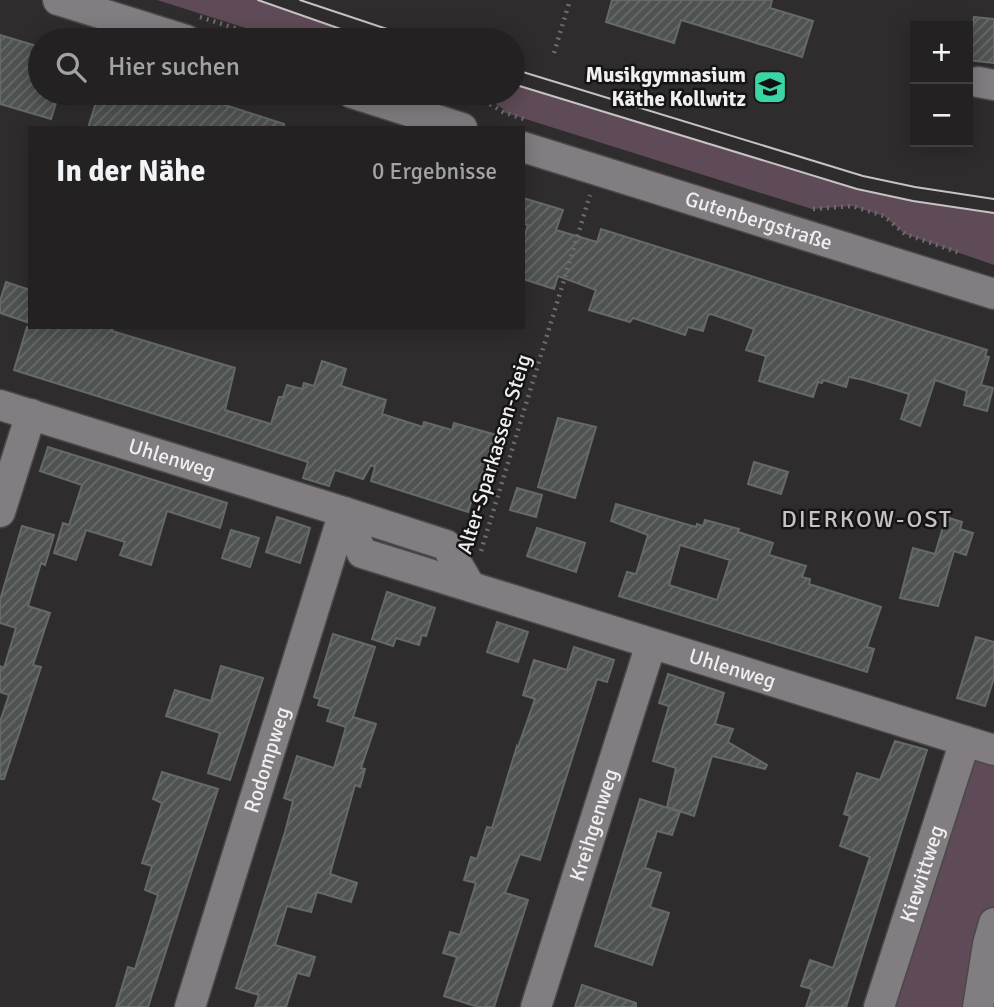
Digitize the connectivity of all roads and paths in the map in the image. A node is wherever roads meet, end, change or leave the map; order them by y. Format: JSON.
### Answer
{"nodes":[{"id":1,"x":58,"y":0,"type":"edge"},
{"id":2,"x":570,"y":0,"type":"edge"},
{"id":3,"x":191,"y":28,"type":"edge"},
{"id":4,"x":554,"y":53,"type":"dead end"},
{"id":5,"x":390,"y":105,"type":"edge"},
{"id":6,"x":492,"y":105,"type":"edge"},
{"id":7,"x":456,"y":126,"type":"edge"},
{"id":8,"x":518,"y":126,"type":"edge"},
{"id":9,"x":526,"y":134,"type":"edge"},
{"id":10,"x":597,"y":170,"type":"junction"},
{"id":11,"x":812,"y":209,"type":"dead end"},
{"id":12,"x":969,"y":256,"type":"dead end"},
{"id":13,"x":994,"y":294,"type":"edge"},
{"id":14,"x":0,"y":405,"type":"edge"},
{"id":15,"x":31,"y":414,"type":"junction"},
{"id":16,"x":0,"y":512,"type":"edge"},
{"id":17,"x":344,"y":512,"type":"junction"},
{"id":18,"x":470,"y":586,"type":"junction"},
{"id":19,"x":651,"y":644,"type":"junction"},
{"id":20,"x":965,"y":741,"type":"junction"},
{"id":21,"x":994,"y":750,"type":"edge"},
{"id":22,"x":994,"y":923,"type":"edge"},
{"id":23,"x":190,"y":1007,"type":"edge"},
{"id":24,"x":536,"y":1007,"type":"edge"},
{"id":25,"x":879,"y":1007,"type":"edge"},
{"id":26,"x":978,"y":1007,"type":"edge"}],
"edges":[{"from":1,"to":3,"type":"street"},
{"from":2,"to":4,"type":"path"},
{"from":5,"to":7,"type":"street"},
{"from":6,"to":8,"type":"path"},
{"from":9,"to":10,"type":"street","name":"Gutenbergstraße"},
{"from":10,"to":13,"type":"street","name":"Gutenbergstraße"},
{"from":10,"to":18,"type":"path","name":"Alter-Sparkassen-Steig"},
{"from":11,"to":12,"type":"path"},
{"from":14,"to":15,"type":"street","name":"Uhlenweg"},
{"from":15,"to":16,"type":"street"},
{"from":15,"to":17,"type":"street","name":"Uhlenweg"},
{"from":17,"to":18,"type":"street","name":"Uhlenweg"},
{"from":17,"to":23,"type":"street","name":"Rodompweg"},
{"from":18,"to":19,"type":"street","name":"Uhlenweg"},
{"from":19,"to":20,"type":"street","name":"Uhlenweg"},
{"from":19,"to":24,"type":"street","name":"Kreihgenweg"},
{"from":20,"to":21,"type":"street","name":"Uhlenweg"},
{"from":20,"to":25,"type":"street","name":"Kiewittweg"},
{"from":22,"to":26,"type":"street"}]}
